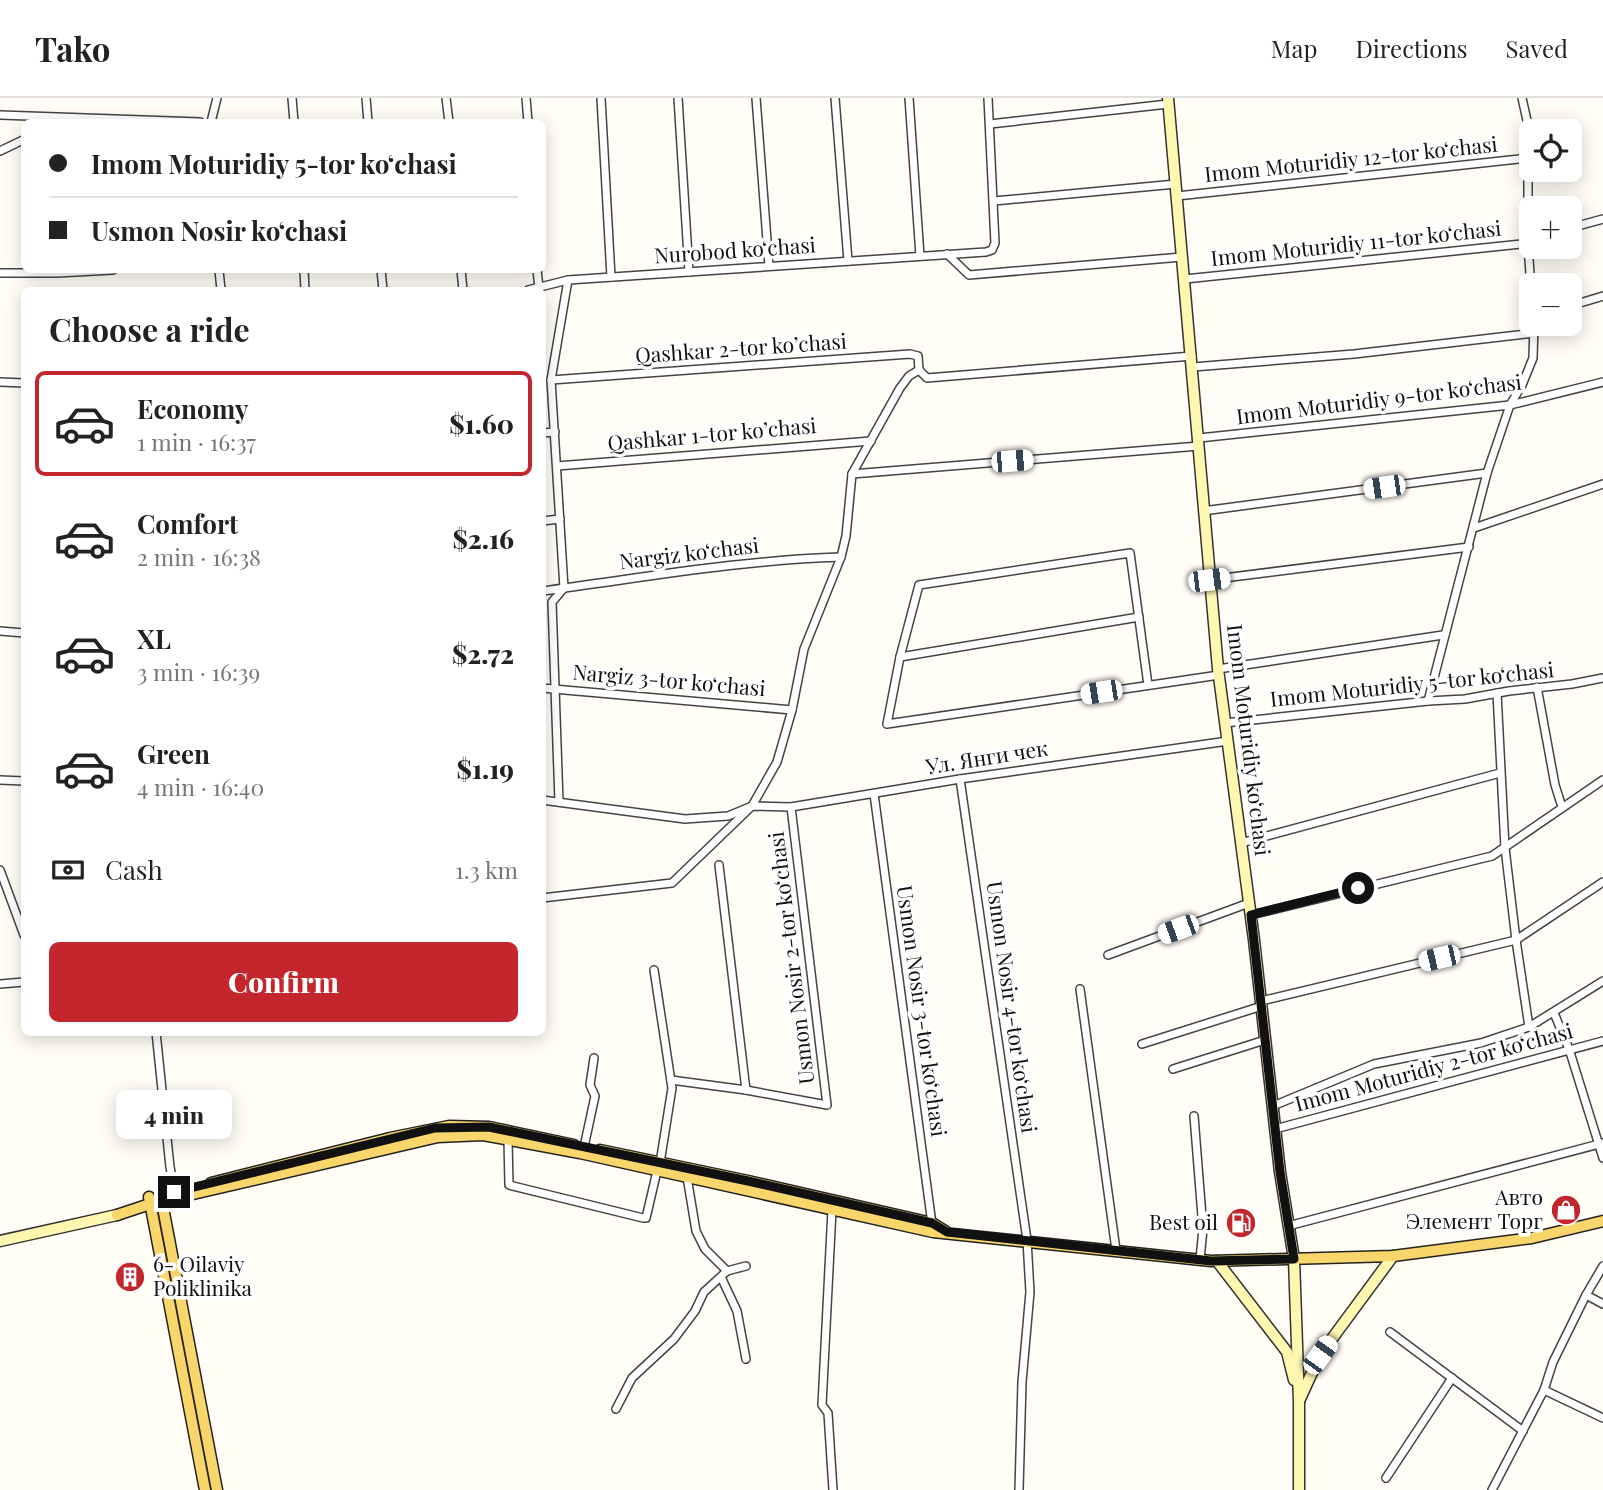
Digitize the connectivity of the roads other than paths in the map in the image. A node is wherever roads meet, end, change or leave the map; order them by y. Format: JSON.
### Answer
{"nodes":[{"id":1,"x":217,"y":98,"type":"edge"},
{"id":2,"x":292,"y":98,"type":"edge"},
{"id":3,"x":366,"y":98,"type":"edge"},
{"id":4,"x":446,"y":98,"type":"edge"},
{"id":5,"x":526,"y":98,"type":"edge"},
{"id":6,"x":601,"y":98,"type":"edge"},
{"id":7,"x":678,"y":98,"type":"edge"},
{"id":8,"x":756,"y":98,"type":"edge"},
{"id":9,"x":835,"y":98,"type":"edge"},
{"id":10,"x":909,"y":98,"type":"edge"},
{"id":11,"x":988,"y":98,"type":"edge"},
{"id":12,"x":1522,"y":98,"type":"edge"},
{"id":13,"x":1168,"y":101,"type":"edge"},
{"id":14,"x":0,"y":115,"type":"edge"},
{"id":15,"x":114,"y":119,"type":"edge"},
{"id":16,"x":212,"y":119,"type":"edge"},
{"id":17,"x":294,"y":119,"type":"edge"},
{"id":18,"x":368,"y":119,"type":"edge"},
{"id":19,"x":449,"y":119,"type":"edge"},
{"id":20,"x":528,"y":119,"type":"edge"},
{"id":21,"x":1527,"y":119,"type":"edge"},
{"id":22,"x":990,"y":124,"type":"junction"},
{"id":23,"x":21,"y":142,"type":"edge"},
{"id":24,"x":0,"y":151,"type":"edge"},
{"id":25,"x":1519,"y":159,"type":"edge"},
{"id":26,"x":1176,"y":190,"type":"junction"},
{"id":27,"x":994,"y":201,"type":"junction"},
{"id":28,"x":1603,"y":219,"type":"edge"},
{"id":29,"x":1582,"y":225,"type":"edge"},
{"id":30,"x":1519,"y":245,"type":"edge"},
{"id":31,"x":947,"y":254,"type":"junction"},
{"id":32,"x":920,"y":256,"type":"junction"},
{"id":33,"x":1182,"y":257,"type":"junction"},
{"id":34,"x":849,"y":261,"type":"junction"},
{"id":35,"x":769,"y":266,"type":"junction"},
{"id":36,"x":689,"y":272,"type":"junction"},
{"id":37,"x":0,"y":273,"type":"edge"},
{"id":38,"x":21,"y":273,"type":"edge"},
{"id":39,"x":21,"y":273,"type":"edge"},
{"id":40,"x":57,"y":273,"type":"edge"},
{"id":41,"x":611,"y":277,"type":"junction"},
{"id":42,"x":1185,"y":279,"type":"junction"},
{"id":43,"x":568,"y":280,"type":"junction"},
{"id":44,"x":543,"y":287,"type":"edge"},
{"id":45,"x":1603,"y":296,"type":"edge"},
{"id":46,"x":1582,"y":302,"type":"edge"},
{"id":47,"x":1519,"y":335,"type":"edge"},
{"id":48,"x":1535,"y":336,"type":"edge"},
{"id":49,"x":1192,"y":361,"type":"junction"},
{"id":50,"x":919,"y":370,"type":"junction"},
{"id":51,"x":551,"y":380,"type":"junction"},
{"id":52,"x":0,"y":382,"type":"edge"},
{"id":53,"x":1603,"y":382,"type":"edge"},
{"id":54,"x":21,"y":383,"type":"edge"},
{"id":55,"x":1510,"y":405,"type":"junction"},
{"id":56,"x":555,"y":432,"type":"junction"},
{"id":57,"x":546,"y":433,"type":"edge"},
{"id":58,"x":871,"y":441,"type":"junction"},
{"id":59,"x":1199,"y":442,"type":"junction"},
{"id":60,"x":557,"y":466,"type":"junction"},
{"id":61,"x":1487,"y":473,"type":"junction"},
{"id":62,"x":852,"y":474,"type":"junction"},
{"id":63,"x":1603,"y":484,"type":"edge"},
{"id":64,"x":1203,"y":511,"type":"junction"},
{"id":65,"x":560,"y":519,"type":"junction"},
{"id":66,"x":546,"y":521,"type":"edge"},
{"id":67,"x":1474,"y":528,"type":"junction"},
{"id":68,"x":1469,"y":547,"type":"junction"},
{"id":69,"x":841,"y":557,"type":"junction"},
{"id":70,"x":1209,"y":580,"type":"junction"},
{"id":71,"x":564,"y":588,"type":"junction"},
{"id":72,"x":546,"y":590,"type":"edge"},
{"id":73,"x":1139,"y":617,"type":"junction"},
{"id":74,"x":0,"y":631,"type":"edge"},
{"id":75,"x":21,"y":632,"type":"edge"},
{"id":76,"x":1443,"y":635,"type":"junction"},
{"id":77,"x":900,"y":657,"type":"junction"},
{"id":78,"x":1218,"y":672,"type":"junction"},
{"id":79,"x":1603,"y":678,"type":"edge"},
{"id":80,"x":1148,"y":685,"type":"junction"},
{"id":81,"x":1537,"y":687,"type":"junction"},
{"id":82,"x":546,"y":688,"type":"edge"},
{"id":83,"x":555,"y":688,"type":"junction"},
{"id":84,"x":1497,"y":693,"type":"junction"},
{"id":85,"x":1428,"y":701,"type":"junction"},
{"id":86,"x":792,"y":710,"type":"junction"},
{"id":87,"x":1225,"y":723,"type":"junction"},
{"id":88,"x":1228,"y":741,"type":"junction"},
{"id":89,"x":1500,"y":773,"type":"junction"},
{"id":90,"x":960,"y":779,"type":"junction"},
{"id":91,"x":0,"y":780,"type":"edge"},
{"id":92,"x":1603,"y":780,"type":"edge"},
{"id":93,"x":21,"y":781,"type":"edge"},
{"id":94,"x":874,"y":794,"type":"junction"},
{"id":95,"x":546,"y":800,"type":"edge"},
{"id":96,"x":559,"y":802,"type":"junction"},
{"id":97,"x":752,"y":806,"type":"junction"},
{"id":98,"x":791,"y":807,"type":"junction"},
{"id":99,"x":1562,"y":807,"type":"junction"},
{"id":100,"x":1241,"y":843,"type":"junction"},
{"id":101,"x":1505,"y":848,"type":"junction"},
{"id":102,"x":719,"y":865,"type":"dead end"},
{"id":103,"x":0,"y":870,"type":"edge"},
{"id":104,"x":1603,"y":882,"type":"edge"},
{"id":105,"x":546,"y":898,"type":"edge"},
{"id":106,"x":1250,"y":909,"type":"junction"},
{"id":107,"x":21,"y":927,"type":"edge"},
{"id":108,"x":1516,"y":940,"type":"junction"},
{"id":109,"x":1108,"y":955,"type":"dead end"},
{"id":110,"x":654,"y":970,"type":"dead end"},
{"id":111,"x":1603,"y":981,"type":"edge"},
{"id":112,"x":21,"y":982,"type":"edge"},
{"id":113,"x":0,"y":984,"type":"edge"},
{"id":114,"x":1080,"y":989,"type":"dead end"},
{"id":115,"x":1261,"y":1004,"type":"junction"},
{"id":116,"x":1554,"y":1013,"type":"junction"},
{"id":117,"x":1530,"y":1027,"type":"junction"},
{"id":118,"x":156,"y":1036,"type":"edge"},
{"id":119,"x":1265,"y":1040,"type":"junction"},
{"id":120,"x":1603,"y":1041,"type":"edge"},
{"id":121,"x":1142,"y":1044,"type":"dead end"},
{"id":122,"x":1569,"y":1049,"type":"junction"},
{"id":123,"x":594,"y":1058,"type":"dead end"},
{"id":124,"x":1173,"y":1069,"type":"dead end"},
{"id":125,"x":671,"y":1080,"type":"junction"},
{"id":126,"x":746,"y":1090,"type":"junction"},
{"id":127,"x":1273,"y":1107,"type":"junction"},
{"id":128,"x":1194,"y":1116,"type":"dead end"},
{"id":129,"x":1275,"y":1129,"type":"junction"},
{"id":130,"x":509,"y":1140,"type":"junction"},
{"id":131,"x":1601,"y":1144,"type":"edge"},
{"id":132,"x":584,"y":1147,"type":"junction"},
{"id":133,"x":1603,"y":1158,"type":"edge"},
{"id":134,"x":624,"y":1159,"type":"junction"},
{"id":135,"x":659,"y":1167,"type":"junction"},
{"id":136,"x":688,"y":1177,"type":"junction"},
{"id":137,"x":175,"y":1195,"type":"junction"},
{"id":138,"x":156,"y":1199,"type":"junction"},
{"id":139,"x":832,"y":1210,"type":"junction"},
{"id":140,"x":117,"y":1214,"type":"joint"},
{"id":141,"x":1603,"y":1221,"type":"edge"},
{"id":142,"x":1288,"y":1226,"type":"junction"},
{"id":143,"x":933,"y":1227,"type":"junction"},
{"id":144,"x":1027,"y":1240,"type":"junction"},
{"id":145,"x":0,"y":1241,"type":"edge"},
{"id":146,"x":1116,"y":1250,"type":"junction"},
{"id":147,"x":1393,"y":1256,"type":"junction"},
{"id":148,"x":1200,"y":1259,"type":"junction"},
{"id":149,"x":1294,"y":1259,"type":"junction"},
{"id":150,"x":1217,"y":1261,"type":"junction"},
{"id":151,"x":746,"y":1266,"type":"dead end"},
{"id":152,"x":1603,"y":1266,"type":"edge"},
{"id":153,"x":724,"y":1274,"type":"junction"},
{"id":154,"x":1586,"y":1295,"type":"junction"},
{"id":155,"x":1603,"y":1304,"type":"edge"},
{"id":156,"x":1390,"y":1332,"type":"dead end"},
{"id":157,"x":746,"y":1359,"type":"dead end"},
{"id":158,"x":1452,"y":1378,"type":"junction"},
{"id":159,"x":1544,"y":1390,"type":"junction"},
{"id":160,"x":1299,"y":1402,"type":"junction"},
{"id":161,"x":615,"y":1409,"type":"dead end"},
{"id":162,"x":1603,"y":1418,"type":"edge"},
{"id":163,"x":1523,"y":1431,"type":"junction"},
{"id":164,"x":1386,"y":1478,"type":"dead end"},
{"id":165,"x":205,"y":1490,"type":"edge"},
{"id":166,"x":217,"y":1490,"type":"edge"},
{"id":167,"x":833,"y":1490,"type":"edge"},
{"id":168,"x":1019,"y":1490,"type":"edge"},
{"id":169,"x":1299,"y":1490,"type":"edge"},
{"id":170,"x":1492,"y":1490,"type":"edge"}],
"edges":[{"from":1,"to":16,"type":"street"},
{"from":2,"to":17,"type":"street"},
{"from":3,"to":18,"type":"street"},
{"from":4,"to":19,"type":"street"},
{"from":5,"to":20,"type":"street"},
{"from":6,"to":41,"type":"street"},
{"from":7,"to":36,"type":"street"},
{"from":8,"to":35,"type":"street"},
{"from":9,"to":34,"type":"street"},
{"from":10,"to":32,"type":"street"},
{"from":11,"to":22,"type":"street"},
{"from":12,"to":21,"type":"street"},
{"from":13,"to":22,"type":"street"},
{"from":13,"to":26,"type":"street","name":"Imom Moturidiy koʻchasi"},
{"from":14,"to":15,"type":"street"},
{"from":22,"to":27,"type":"street"},
{"from":23,"to":24,"type":"street"},
{"from":25,"to":26,"type":"street","name":"Imom Moturidiy 12-tor koʻchasi"},
{"from":26,"to":27,"type":"street","name":"Imom Moturidiy 12-tor koʻchasi"},
{"from":26,"to":33,"type":"street","name":"Imom Moturidiy koʻchasi"},
{"from":27,"to":31,"type":"street","name":"Nurobod koʻchasi"},
{"from":28,"to":29,"type":"street"},
{"from":30,"to":42,"type":"street","name":"Imom Moturidiy 11-tor koʻchasi"},
{"from":31,"to":32,"type":"street","name":"Nurobod koʻchasi"},
{"from":31,"to":33,"type":"street","name":"Imom Moturidiy 11-tor koʻchasi"},
{"from":32,"to":34,"type":"street","name":"Nurobod koʻchasi"},
{"from":33,"to":42,"type":"street","name":"Imom Moturidiy koʻchasi"},
{"from":34,"to":35,"type":"street","name":"Nurobod koʻchasi"},
{"from":35,"to":36,"type":"street","name":"Nurobod koʻchasi"},
{"from":36,"to":41,"type":"street","name":"Nurobod koʻchasi"},
{"from":37,"to":38,"type":"street"},
{"from":39,"to":40,"type":"street"},
{"from":41,"to":43,"type":"street","name":"Nurobod koʻchasi"},
{"from":42,"to":49,"type":"street","name":"Imom Moturidiy koʻchasi"},
{"from":43,"to":44,"type":"street","name":"Nurobod koʻchasi"},
{"from":43,"to":51,"type":"street"},
{"from":45,"to":46,"type":"street"},
{"from":47,"to":49,"type":"street"},
{"from":48,"to":55,"type":"street"},
{"from":49,"to":50,"type":"street"},
{"from":49,"to":59,"type":"street","name":"Imom Moturidiy koʻchasi"},
{"from":50,"to":51,"type":"street","name":"Qashkar 2-tor koʼchasi"},
{"from":50,"to":58,"type":"street"},
{"from":51,"to":56,"type":"street"},
{"from":52,"to":54,"type":"street"},
{"from":53,"to":55,"type":"street","name":"Imom Moturidiy 9-tor koʻchasi"},
{"from":55,"to":59,"type":"street","name":"Imom Moturidiy 9-tor koʻchasi"},
{"from":55,"to":61,"type":"street"},
{"from":56,"to":57,"type":"street"},
{"from":56,"to":60,"type":"street"},
{"from":58,"to":60,"type":"street","name":"Qashkar 1-tor koʼchasi"},
{"from":58,"to":62,"type":"street"},
{"from":59,"to":62,"type":"street","name":"Imom Moturidiy 9-tor koʻchasi"},
{"from":59,"to":64,"type":"street","name":"Imom Moturidiy koʻchasi"},
{"from":60,"to":65,"type":"street"},
{"from":61,"to":64,"type":"street"},
{"from":61,"to":67,"type":"street"},
{"from":62,"to":69,"type":"street"},
{"from":63,"to":67,"type":"street"},
{"from":64,"to":70,"type":"street","name":"Imom Moturidiy koʻchasi"},
{"from":65,"to":66,"type":"street"},
{"from":65,"to":71,"type":"street"},
{"from":67,"to":68,"type":"street"},
{"from":68,"to":70,"type":"street"},
{"from":68,"to":76,"type":"street"},
{"from":69,"to":71,"type":"street","name":"Nargiz koʻchasi"},
{"from":69,"to":86,"type":"street"},
{"from":70,"to":78,"type":"street","name":"Imom Moturidiy koʻchasi"},
{"from":71,"to":72,"type":"street","name":"Nargiz koʻchasi"},
{"from":71,"to":83,"type":"street"},
{"from":73,"to":77,"type":"street"},
{"from":73,"to":77,"type":"street"},
{"from":73,"to":80,"type":"street"},
{"from":74,"to":75,"type":"street"},
{"from":76,"to":78,"type":"street"},
{"from":76,"to":85,"type":"street"},
{"from":77,"to":80,"type":"street"},
{"from":78,"to":80,"type":"street"},
{"from":78,"to":87,"type":"street","name":"Imom Moturidiy koʻchasi"},
{"from":79,"to":81,"type":"street","name":"Imom Moturidiy 5-tor koʻchasi"},
{"from":81,"to":84,"type":"street","name":"Imom Moturidiy 5-tor koʻchasi"},
{"from":81,"to":99,"type":"street"},
{"from":82,"to":83,"type":"street","name":"Nargiz 3-tor koʻchasi"},
{"from":83,"to":86,"type":"street","name":"Nargiz 3-tor koʻchasi"},
{"from":83,"to":96,"type":"street"},
{"from":84,"to":85,"type":"street","name":"Imom Moturidiy 5-tor koʻchasi"},
{"from":84,"to":89,"type":"street"},
{"from":85,"to":87,"type":"street","name":"Imom Moturidiy 5-tor koʻchasi"},
{"from":86,"to":97,"type":"street"},
{"from":87,"to":88,"type":"street","name":"Imom Moturidiy koʻchasi"},
{"from":88,"to":90,"type":"street","name":"Ул. Янги чек"},
{"from":88,"to":100,"type":"street","name":"Imom Moturidiy koʻchasi"},
{"from":89,"to":100,"type":"street"},
{"from":89,"to":101,"type":"street"},
{"from":90,"to":94,"type":"street","name":"Ул. Янги чек"},
{"from":90,"to":144,"type":"street","name":"Usmon Nosir 4-tor koʻchasi"},
{"from":91,"to":93,"type":"street"},
{"from":92,"to":99,"type":"street"},
{"from":94,"to":98,"type":"street","name":"Ул. Янги чек"},
{"from":94,"to":143,"type":"street","name":"Usmon Nosir 3-tor koʻchasi"},
{"from":95,"to":96,"type":"street","name":"Ул. Янги чек"},
{"from":96,"to":97,"type":"street","name":"Ул. Янги чек"},
{"from":97,"to":98,"type":"street","name":"Ул. Янги чек"},
{"from":97,"to":105,"type":"street"},
{"from":98,"to":126,"type":"street","name":"Usmon Nosir 2-tor koʻchasi"},
{"from":99,"to":101,"type":"street"},
{"from":100,"to":106,"type":"street","name":"Imom Moturidiy koʻchasi"},
{"from":101,"to":106,"type":"street"},
{"from":101,"to":108,"type":"street"},
{"from":102,"to":126,"type":"street"},
{"from":103,"to":107,"type":"street"},
{"from":104,"to":108,"type":"street"},
{"from":106,"to":109,"type":"street"},
{"from":106,"to":115,"type":"street","name":"Imom Moturidiy koʻchasi"},
{"from":108,"to":115,"type":"street"},
{"from":108,"to":117,"type":"street"},
{"from":110,"to":125,"type":"street"},
{"from":111,"to":116,"type":"street"},
{"from":112,"to":113,"type":"street"},
{"from":114,"to":146,"type":"street"},
{"from":115,"to":119,"type":"street","name":"Imom Moturidiy koʻchasi"},
{"from":115,"to":121,"type":"street"},
{"from":116,"to":117,"type":"street"},
{"from":116,"to":122,"type":"street"},
{"from":117,"to":127,"type":"street"},
{"from":118,"to":137,"type":"street"},
{"from":119,"to":124,"type":"street"},
{"from":119,"to":127,"type":"street","name":"Imom Moturidiy koʻchasi"},
{"from":120,"to":122,"type":"street","name":"Imom Moturidiy 2-tor koʻchasi"},
{"from":122,"to":129,"type":"street","name":"Imom Moturidiy 2-tor koʻchasi"},
{"from":122,"to":131,"type":"street"},
{"from":123,"to":132,"type":"street"},
{"from":125,"to":126,"type":"street","name":"Usmon Nosir 2-tor koʻchasi"},
{"from":125,"to":135,"type":"street"},
{"from":127,"to":129,"type":"street","name":"Imom Moturidiy koʻchasi"},
{"from":128,"to":148,"type":"street"},
{"from":129,"to":142,"type":"street","name":"Imom Moturidiy koʻchasi"},
{"from":130,"to":134,"type":"main road"},
{"from":130,"to":135,"type":"street"},
{"from":130,"to":137,"type":"main road"},
{"from":131,"to":133,"type":"street"},
{"from":131,"to":142,"type":"street"},
{"from":132,"to":134,"type":"main road"},
{"from":132,"to":137,"type":"main road"},
{"from":134,"to":135,"type":"main road"},
{"from":135,"to":136,"type":"main road"},
{"from":135,"to":143,"type":"main road"},
{"from":136,"to":139,"type":"main road"},
{"from":136,"to":153,"type":"street"},
{"from":137,"to":138,"type":"main road"},
{"from":138,"to":140,"type":"main road"},
{"from":138,"to":165,"type":"main road"},
{"from":138,"to":166,"type":"main road"},
{"from":139,"to":143,"type":"main road"},
{"from":139,"to":167,"type":"street"},
{"from":140,"to":145,"type":"street"},
{"from":141,"to":147,"type":"main road"},
{"from":142,"to":149,"type":"street","name":"Imom Moturidiy koʻchasi"},
{"from":143,"to":144,"type":"main road"},
{"from":144,"to":146,"type":"main road"},
{"from":144,"to":168,"type":"street","name":"Usmon Nosir 4-tor koʻchasi"},
{"from":146,"to":148,"type":"main road"},
{"from":147,"to":149,"type":"main road"},
{"from":147,"to":160,"type":"street"},
{"from":148,"to":150,"type":"main road"},
{"from":149,"to":150,"type":"main road"},
{"from":149,"to":160,"type":"street","name":"Imom Moturidiy koʻchasi"},
{"from":150,"to":160,"type":"street"},
{"from":151,"to":153,"type":"street"},
{"from":152,"to":154,"type":"street"},
{"from":153,"to":157,"type":"street"},
{"from":153,"to":161,"type":"street"},
{"from":154,"to":155,"type":"street"},
{"from":154,"to":159,"type":"street"},
{"from":156,"to":158,"type":"street"},
{"from":158,"to":163,"type":"street"},
{"from":158,"to":164,"type":"street"},
{"from":159,"to":162,"type":"street"},
{"from":159,"to":163,"type":"street"},
{"from":160,"to":169,"type":"street"},
{"from":163,"to":170,"type":"street"}]}
